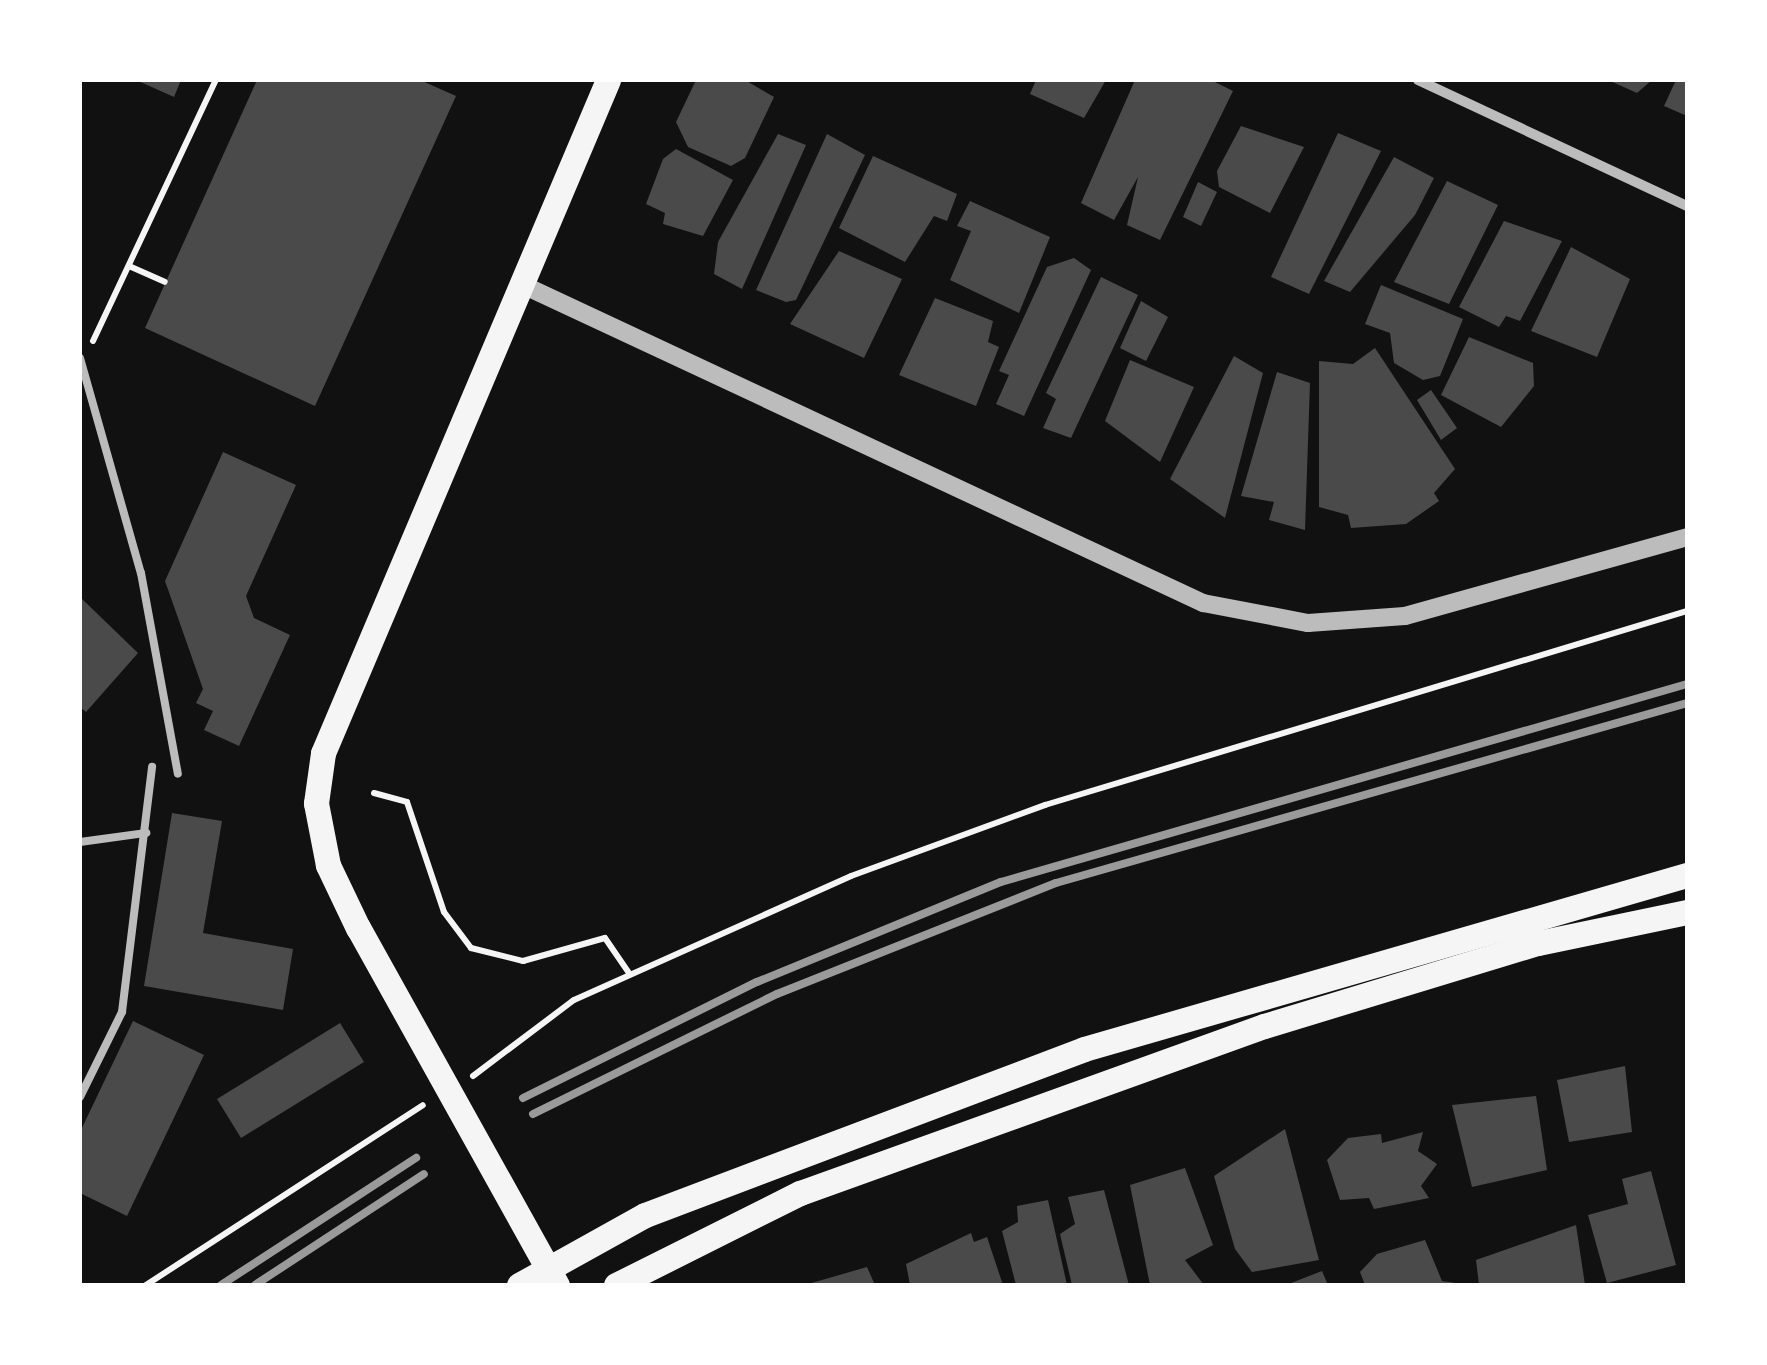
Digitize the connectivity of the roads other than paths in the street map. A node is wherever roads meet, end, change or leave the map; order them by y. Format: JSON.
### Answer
{"nodes":[{"id":1,"x":608,"y":80,"type":"edge"},
{"id":2,"x":1418,"y":80,"type":"edge"},
{"id":3,"x":1687,"y":206,"type":"edge"},
{"id":4,"x":522,"y":286,"type":"junction"},
{"id":5,"x":84,"y":357,"type":"edge"},
{"id":6,"x":1687,"y":537,"type":"edge"},
{"id":7,"x":152,"y":767,"type":"dead end"},
{"id":8,"x":178,"y":774,"type":"dead end"},
{"id":9,"x":146,"y":834,"type":"junction"},
{"id":10,"x":80,"y":842,"type":"edge"},
{"id":11,"x":1687,"y":875,"type":"edge"},
{"id":12,"x":1687,"y":912,"type":"edge"},
{"id":13,"x":80,"y":1097,"type":"edge"},
{"id":14,"x":552,"y":1276,"type":"edge"},
{"id":15,"x":519,"y":1285,"type":"edge"},
{"id":16,"x":616,"y":1285,"type":"edge"}],
"edges":[{"from":1,"to":4,"type":"main road"},
{"from":2,"to":3,"type":"street"},
{"from":4,"to":6,"type":"street"},
{"from":4,"to":14,"type":"main road"},
{"from":5,"to":8,"type":"lane"},
{"from":7,"to":9,"type":"lane"},
{"from":9,"to":10,"type":"lane"},
{"from":9,"to":13,"type":"lane"},
{"from":11,"to":14,"type":"main road"},
{"from":12,"to":16,"type":"main road"},
{"from":14,"to":15,"type":"main road"}]}
